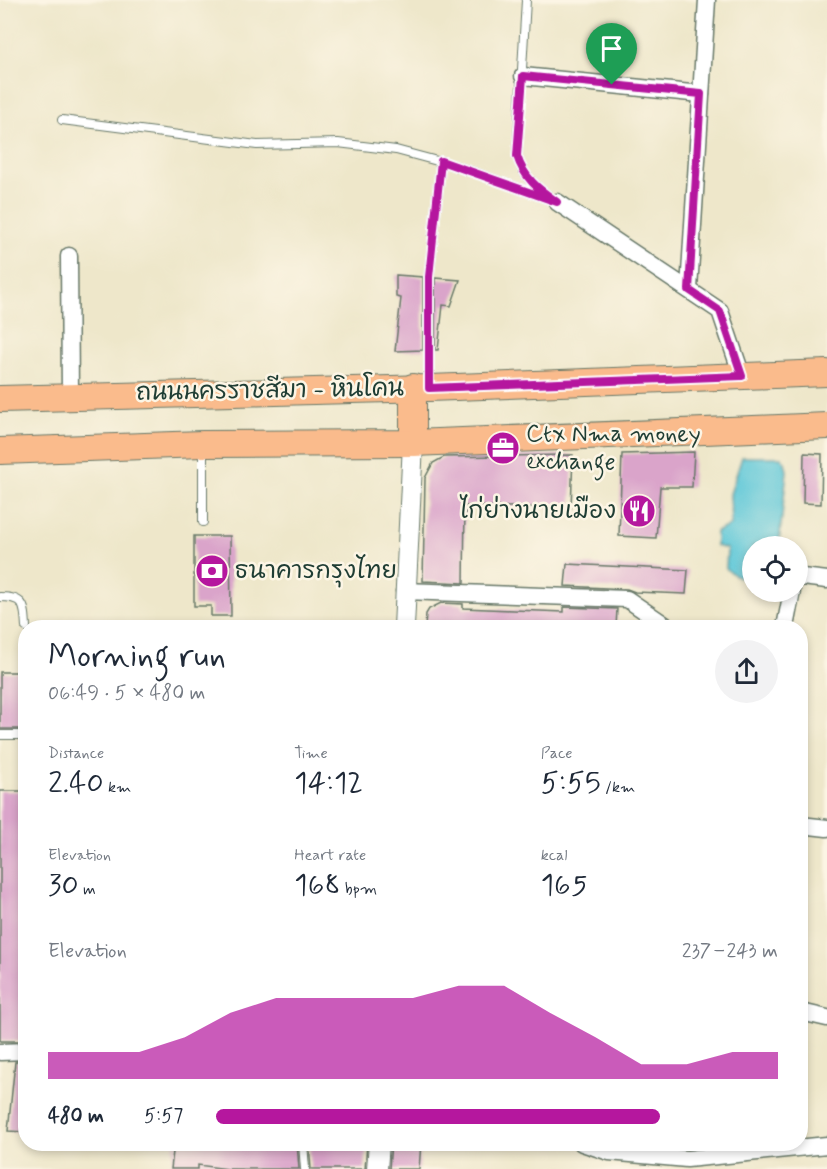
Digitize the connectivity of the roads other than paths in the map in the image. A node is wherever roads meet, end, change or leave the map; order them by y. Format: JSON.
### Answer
{"nodes":[{"id":1,"x":526,"y":0,"type":"edge"},
{"id":2,"x":707,"y":0,"type":"edge"},
{"id":3,"x":523,"y":76,"type":"junction"},
{"id":4,"x":701,"y":94,"type":"junction"},
{"id":5,"x":62,"y":120,"type":"dead end"},
{"id":6,"x":441,"y":161,"type":"junction"},
{"id":7,"x":557,"y":202,"type":"junction"},
{"id":8,"x":69,"y":256,"type":"dead end"},
{"id":9,"x":689,"y":290,"type":"junction"},
{"id":10,"x":827,"y":373,"type":"edge"},
{"id":11,"x":742,"y":376,"type":"junction"},
{"id":12,"x":421,"y":387,"type":"junction"},
{"id":13,"x":70,"y":396,"type":"junction"},
{"id":14,"x":0,"y":399,"type":"edge"},
{"id":15,"x":827,"y":426,"type":"edge"},
{"id":16,"x":412,"y":443,"type":"junction"},
{"id":17,"x":203,"y":444,"type":"junction"},
{"id":18,"x":0,"y":451,"type":"edge"},
{"id":19,"x":203,"y":522,"type":"dead end"},
{"id":20,"x":808,"y":578,"type":"edge"},
{"id":21,"x":827,"y":580,"type":"edge"},
{"id":22,"x":404,"y":591,"type":"junction"},
{"id":23,"x":0,"y":597,"type":"edge"},
{"id":24,"x":790,"y":602,"type":"edge"},
{"id":25,"x":26,"y":620,"type":"edge"},
{"id":26,"x":404,"y":620,"type":"edge"},
{"id":27,"x":658,"y":620,"type":"edge"},
{"id":28,"x":786,"y":620,"type":"edge"},
{"id":29,"x":0,"y":735,"type":"edge"},
{"id":30,"x":18,"y":735,"type":"edge"},
{"id":31,"x":808,"y":826,"type":"edge"},
{"id":32,"x":827,"y":828,"type":"edge"},
{"id":33,"x":808,"y":1013,"type":"edge"},
{"id":34,"x":827,"y":1017,"type":"edge"},
{"id":35,"x":18,"y":1051,"type":"edge"},
{"id":36,"x":0,"y":1052,"type":"edge"},
{"id":37,"x":827,"y":1145,"type":"edge"},
{"id":38,"x":808,"y":1147,"type":"edge"},
{"id":39,"x":304,"y":1151,"type":"edge"},
{"id":40,"x":378,"y":1151,"type":"edge"},
{"id":41,"x":606,"y":1151,"type":"edge"},
{"id":42,"x":767,"y":1151,"type":"edge"},
{"id":43,"x":305,"y":1169,"type":"edge"},
{"id":44,"x":377,"y":1169,"type":"edge"}],
"edges":[{"from":1,"to":3,"type":"lane"},
{"from":2,"to":4,"type":"street"},
{"from":3,"to":4,"type":"street"},
{"from":3,"to":7,"type":"lane"},
{"from":4,"to":9,"type":"street"},
{"from":5,"to":6,"type":"lane"},
{"from":6,"to":7,"type":"lane"},
{"from":6,"to":12,"type":"lane"},
{"from":7,"to":9,"type":"street"},
{"from":8,"to":13,"type":"street"},
{"from":9,"to":11,"type":"street"},
{"from":10,"to":11,"type":"main road","name":"ถนนนครราชสีมา - หินโคน"},
{"from":11,"to":12,"type":"main road","name":"ถนนนครราชสีมา - หินโคน"},
{"from":12,"to":13,"type":"main road","name":"ถนนนครราชสีมา - หินโคน"},
{"from":12,"to":16,"type":"main road"},
{"from":13,"to":14,"type":"main road","name":"ถนนนครราชสีมา - หินโคน"},
{"from":15,"to":16,"type":"main road"},
{"from":16,"to":17,"type":"main road"},
{"from":16,"to":22,"type":"street"},
{"from":17,"to":18,"type":"main road"},
{"from":17,"to":19,"type":"lane"},
{"from":20,"to":21,"type":"street"},
{"from":22,"to":26,"type":"street"},
{"from":22,"to":27,"type":"street"},
{"from":23,"to":25,"type":"lane"},
{"from":24,"to":28,"type":"street"},
{"from":29,"to":30,"type":"lane"},
{"from":31,"to":32,"type":"street"},
{"from":33,"to":34,"type":"street"},
{"from":35,"to":36,"type":"street"},
{"from":37,"to":38,"type":"street"},
{"from":39,"to":43,"type":"lane"},
{"from":40,"to":44,"type":"street"},
{"from":41,"to":42,"type":"street"}]}
